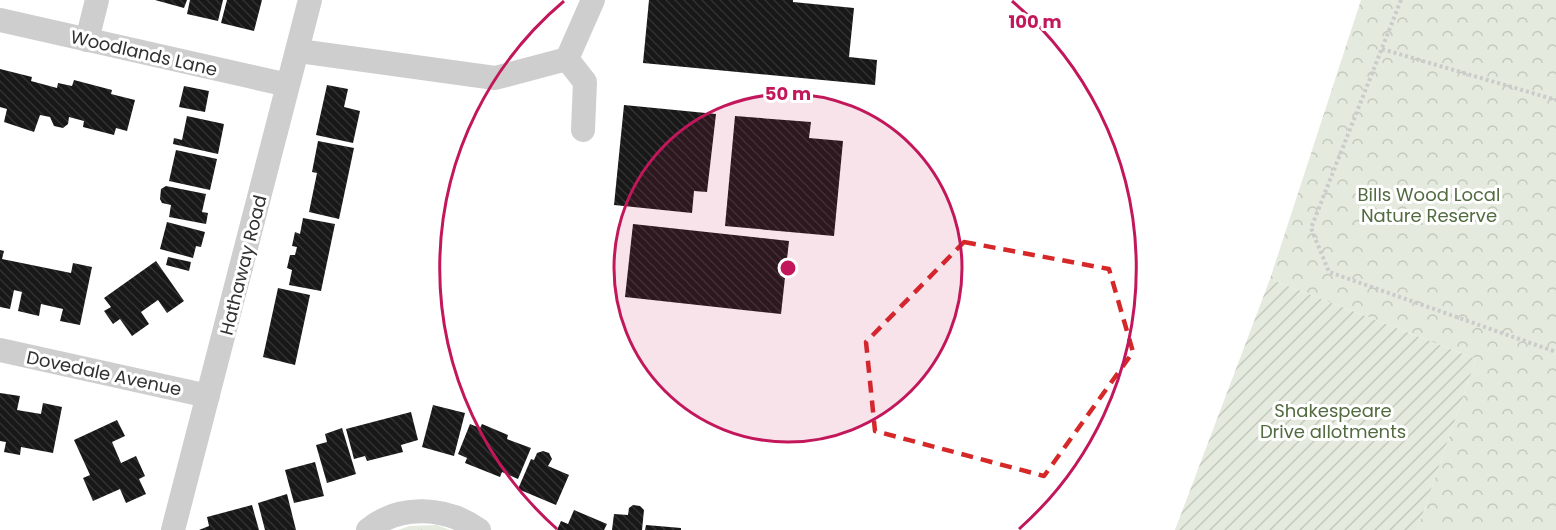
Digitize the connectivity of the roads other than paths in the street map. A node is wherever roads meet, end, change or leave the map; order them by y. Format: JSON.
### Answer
{"nodes":[{"id":1,"x":97,"y":0,"type":"edge"},
{"id":2,"x":310,"y":0,"type":"edge"},
{"id":3,"x":593,"y":0,"type":"edge"},
{"id":4,"x":0,"y":20,"type":"edge"},
{"id":5,"x":87,"y":40,"type":"junction"},
{"id":6,"x":298,"y":51,"type":"junction"},
{"id":7,"x":567,"y":59,"type":"junction"},
{"id":8,"x":288,"y":85,"type":"junction"},
{"id":9,"x":583,"y":130,"type":"dead end"},
{"id":10,"x":0,"y":350,"type":"edge"},
{"id":11,"x":208,"y":396,"type":"junction"},
{"id":12,"x":173,"y":530,"type":"edge"},
{"id":13,"x":368,"y":530,"type":"edge"},
{"id":14,"x":479,"y":530,"type":"edge"}],
"edges":[{"from":1,"to":5,"type":"street"},
{"from":2,"to":6,"type":"street","name":"Hathaway Road"},
{"from":3,"to":7,"type":"street"},
{"from":4,"to":5,"type":"street","name":"Woodlands Lane"},
{"from":5,"to":8,"type":"street","name":"Woodlands Lane"},
{"from":6,"to":7,"type":"street"},
{"from":6,"to":8,"type":"street","name":"Hathaway Road"},
{"from":7,"to":9,"type":"street"},
{"from":8,"to":11,"type":"street","name":"Hathaway Road"},
{"from":10,"to":11,"type":"street","name":"Dovedale Avenue"},
{"from":11,"to":12,"type":"street","name":"Hathaway Road"},
{"from":13,"to":14,"type":"street"}]}
